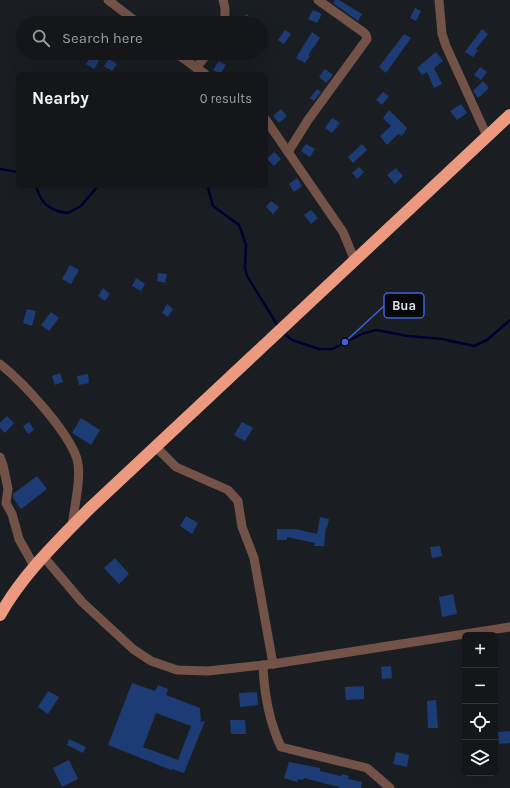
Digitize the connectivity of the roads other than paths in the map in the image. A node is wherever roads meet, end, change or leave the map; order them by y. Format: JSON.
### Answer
{"nodes":[{"id":1,"x":108,"y":0,"type":"edge"},
{"id":2,"x":223,"y":0,"type":"edge"},
{"id":3,"x":318,"y":0,"type":"edge"},
{"id":4,"x":439,"y":0,"type":"edge"},
{"id":5,"x":129,"y":16,"type":"edge"},
{"id":6,"x":225,"y":16,"type":"edge"},
{"id":7,"x":185,"y":60,"type":"edge"},
{"id":8,"x":202,"y":60,"type":"edge"},
{"id":9,"x":196,"y":68,"type":"junction"},
{"id":10,"x":202,"y":72,"type":"edge"},
{"id":11,"x":510,"y":115,"type":"edge"},
{"id":12,"x":268,"y":123,"type":"edge"},
{"id":13,"x":487,"y":136,"type":"junction"},
{"id":14,"x":288,"y":152,"type":"junction"},
{"id":15,"x":355,"y":261,"type":"junction"},
{"id":16,"x":0,"y":364,"type":"edge"},
{"id":17,"x":156,"y":447,"type":"junction"},
{"id":18,"x":0,"y":457,"type":"edge"},
{"id":19,"x":72,"y":526,"type":"junction"},
{"id":20,"x":43,"y":556,"type":"junction"},
{"id":21,"x":34,"y":566,"type":"junction"},
{"id":22,"x":0,"y":615,"type":"edge"},
{"id":23,"x":510,"y":627,"type":"edge"},
{"id":24,"x":273,"y":664,"type":"junction"},
{"id":25,"x":263,"y":665,"type":"junction"},
{"id":26,"x":390,"y":788,"type":"edge"}],
"edges":[{"from":1,"to":5,"type":"street"},
{"from":2,"to":6,"type":"street"},
{"from":3,"to":14,"type":"street"},
{"from":4,"to":13,"type":"street"},
{"from":7,"to":9,"type":"street"},
{"from":8,"to":9,"type":"street"},
{"from":9,"to":10,"type":"street"},
{"from":11,"to":13,"type":"highway"},
{"from":12,"to":14,"type":"street"},
{"from":13,"to":15,"type":"highway"},
{"from":14,"to":15,"type":"street"},
{"from":15,"to":17,"type":"highway"},
{"from":16,"to":19,"type":"street"},
{"from":17,"to":19,"type":"highway"},
{"from":17,"to":24,"type":"street"},
{"from":18,"to":21,"type":"street"},
{"from":19,"to":20,"type":"highway"},
{"from":20,"to":21,"type":"highway"},
{"from":20,"to":25,"type":"street"},
{"from":21,"to":22,"type":"highway"},
{"from":23,"to":24,"type":"street"},
{"from":24,"to":25,"type":"street"},
{"from":25,"to":26,"type":"street"}]}
